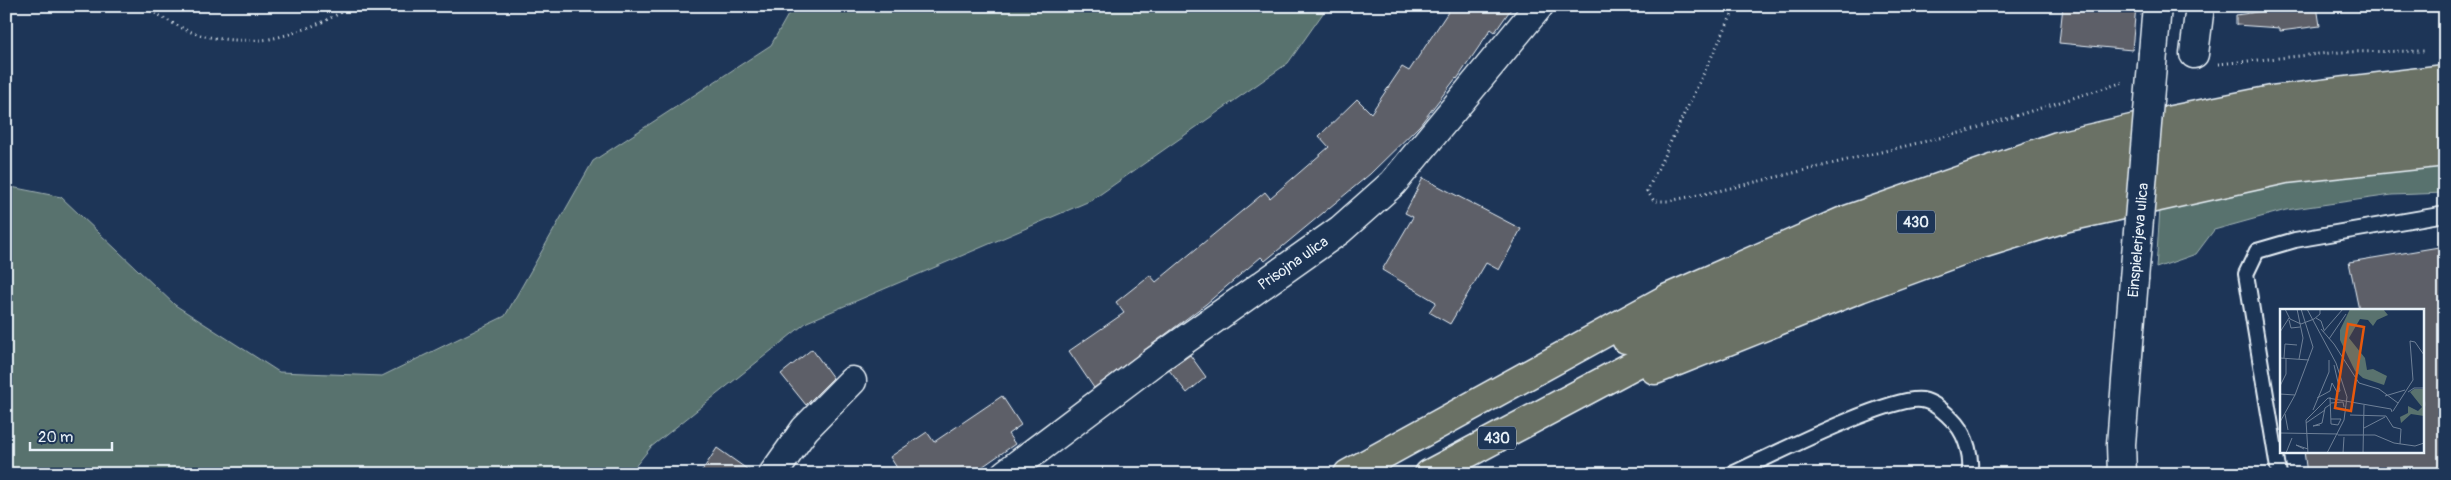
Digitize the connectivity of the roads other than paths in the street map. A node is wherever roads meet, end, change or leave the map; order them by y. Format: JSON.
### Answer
{"nodes":[{"id":1,"x":1539,"y":6,"type":"edge"},
{"id":2,"x":2157,"y":6,"type":"edge"},
{"id":3,"x":2200,"y":6,"type":"edge"},
{"id":4,"x":2204,"y":60,"type":"road end"},
{"id":5,"x":2445,"y":79,"type":"edge"},
{"id":6,"x":2445,"y":105,"type":"edge"},
{"id":7,"x":2445,"y":126,"type":"edge"},
{"id":8,"x":2445,"y":152,"type":"edge"},
{"id":9,"x":2445,"y":214,"type":"edge"},
{"id":10,"x":852,"y":381,"type":"dead end"},
{"id":11,"x":1566,"y":402,"type":"junction"},
{"id":12,"x":1471,"y":407,"type":"junction"},
{"id":13,"x":773,"y":474,"type":"edge"},
{"id":14,"x":1005,"y":474,"type":"edge"},
{"id":15,"x":1348,"y":474,"type":"edge"},
{"id":16,"x":1429,"y":474,"type":"edge"},
{"id":17,"x":1732,"y":474,"type":"edge"},
{"id":18,"x":1969,"y":474,"type":"edge"},
{"id":19,"x":2122,"y":474,"type":"edge"},
{"id":20,"x":2279,"y":474,"type":"edge"}],
"edges":[{"from":1,"to":14,"type":"street","name":"Prisojna ulica"},
{"from":2,"to":19,"type":"street","name":"Einspielerjeva ulica","bridge":true},
{"from":3,"to":4,"type":"street"},
{"from":5,"to":12,"type":"highway"},
{"from":6,"to":12,"type":"highway","number":"430"},
{"from":7,"to":11,"type":"highway","number":"430"},
{"from":8,"to":11,"type":"highway"},
{"from":9,"to":20,"type":"lane"},
{"from":10,"to":13,"type":"street"},
{"from":11,"to":16,"type":"highway","number":"430"},
{"from":12,"to":15,"type":"highway","number":"430"},
{"from":17,"to":18,"type":"lane"}]}
